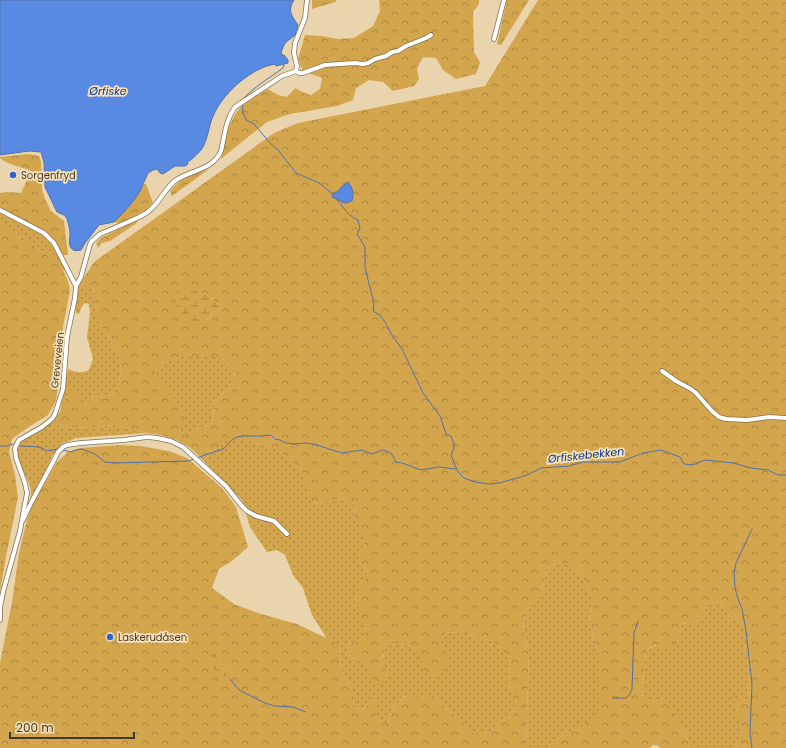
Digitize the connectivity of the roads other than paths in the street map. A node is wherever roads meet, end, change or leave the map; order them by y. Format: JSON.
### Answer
{"nodes":[{"id":1,"x":307,"y":0,"type":"edge"},
{"id":2,"x":504,"y":0,"type":"edge"},
{"id":3,"x":431,"y":35,"type":"dead end"},
{"id":4,"x":494,"y":39,"type":"dead end"},
{"id":5,"x":294,"y":72,"type":"junction"},
{"id":6,"x":0,"y":210,"type":"edge"},
{"id":7,"x":76,"y":286,"type":"junction"},
{"id":8,"x":662,"y":371,"type":"dead end"},
{"id":9,"x":786,"y":418,"type":"edge"},
{"id":10,"x":21,"y":524,"type":"junction"},
{"id":11,"x":287,"y":534,"type":"dead end"},
{"id":12,"x":0,"y":620,"type":"edge"}],
"edges":[{"from":1,"to":5,"type":"street"},
{"from":2,"to":4,"type":"street"},
{"from":3,"to":5,"type":"street","name":"Greveveien"},
{"from":5,"to":7,"type":"street","name":"Greveveien"},
{"from":6,"to":7,"type":"street"},
{"from":7,"to":10,"type":"street","name":"Greveveien"},
{"from":8,"to":9,"type":"street"},
{"from":10,"to":11,"type":"street","name":"Greveveien"},
{"from":10,"to":12,"type":"street","name":"Greveveien"}]}
